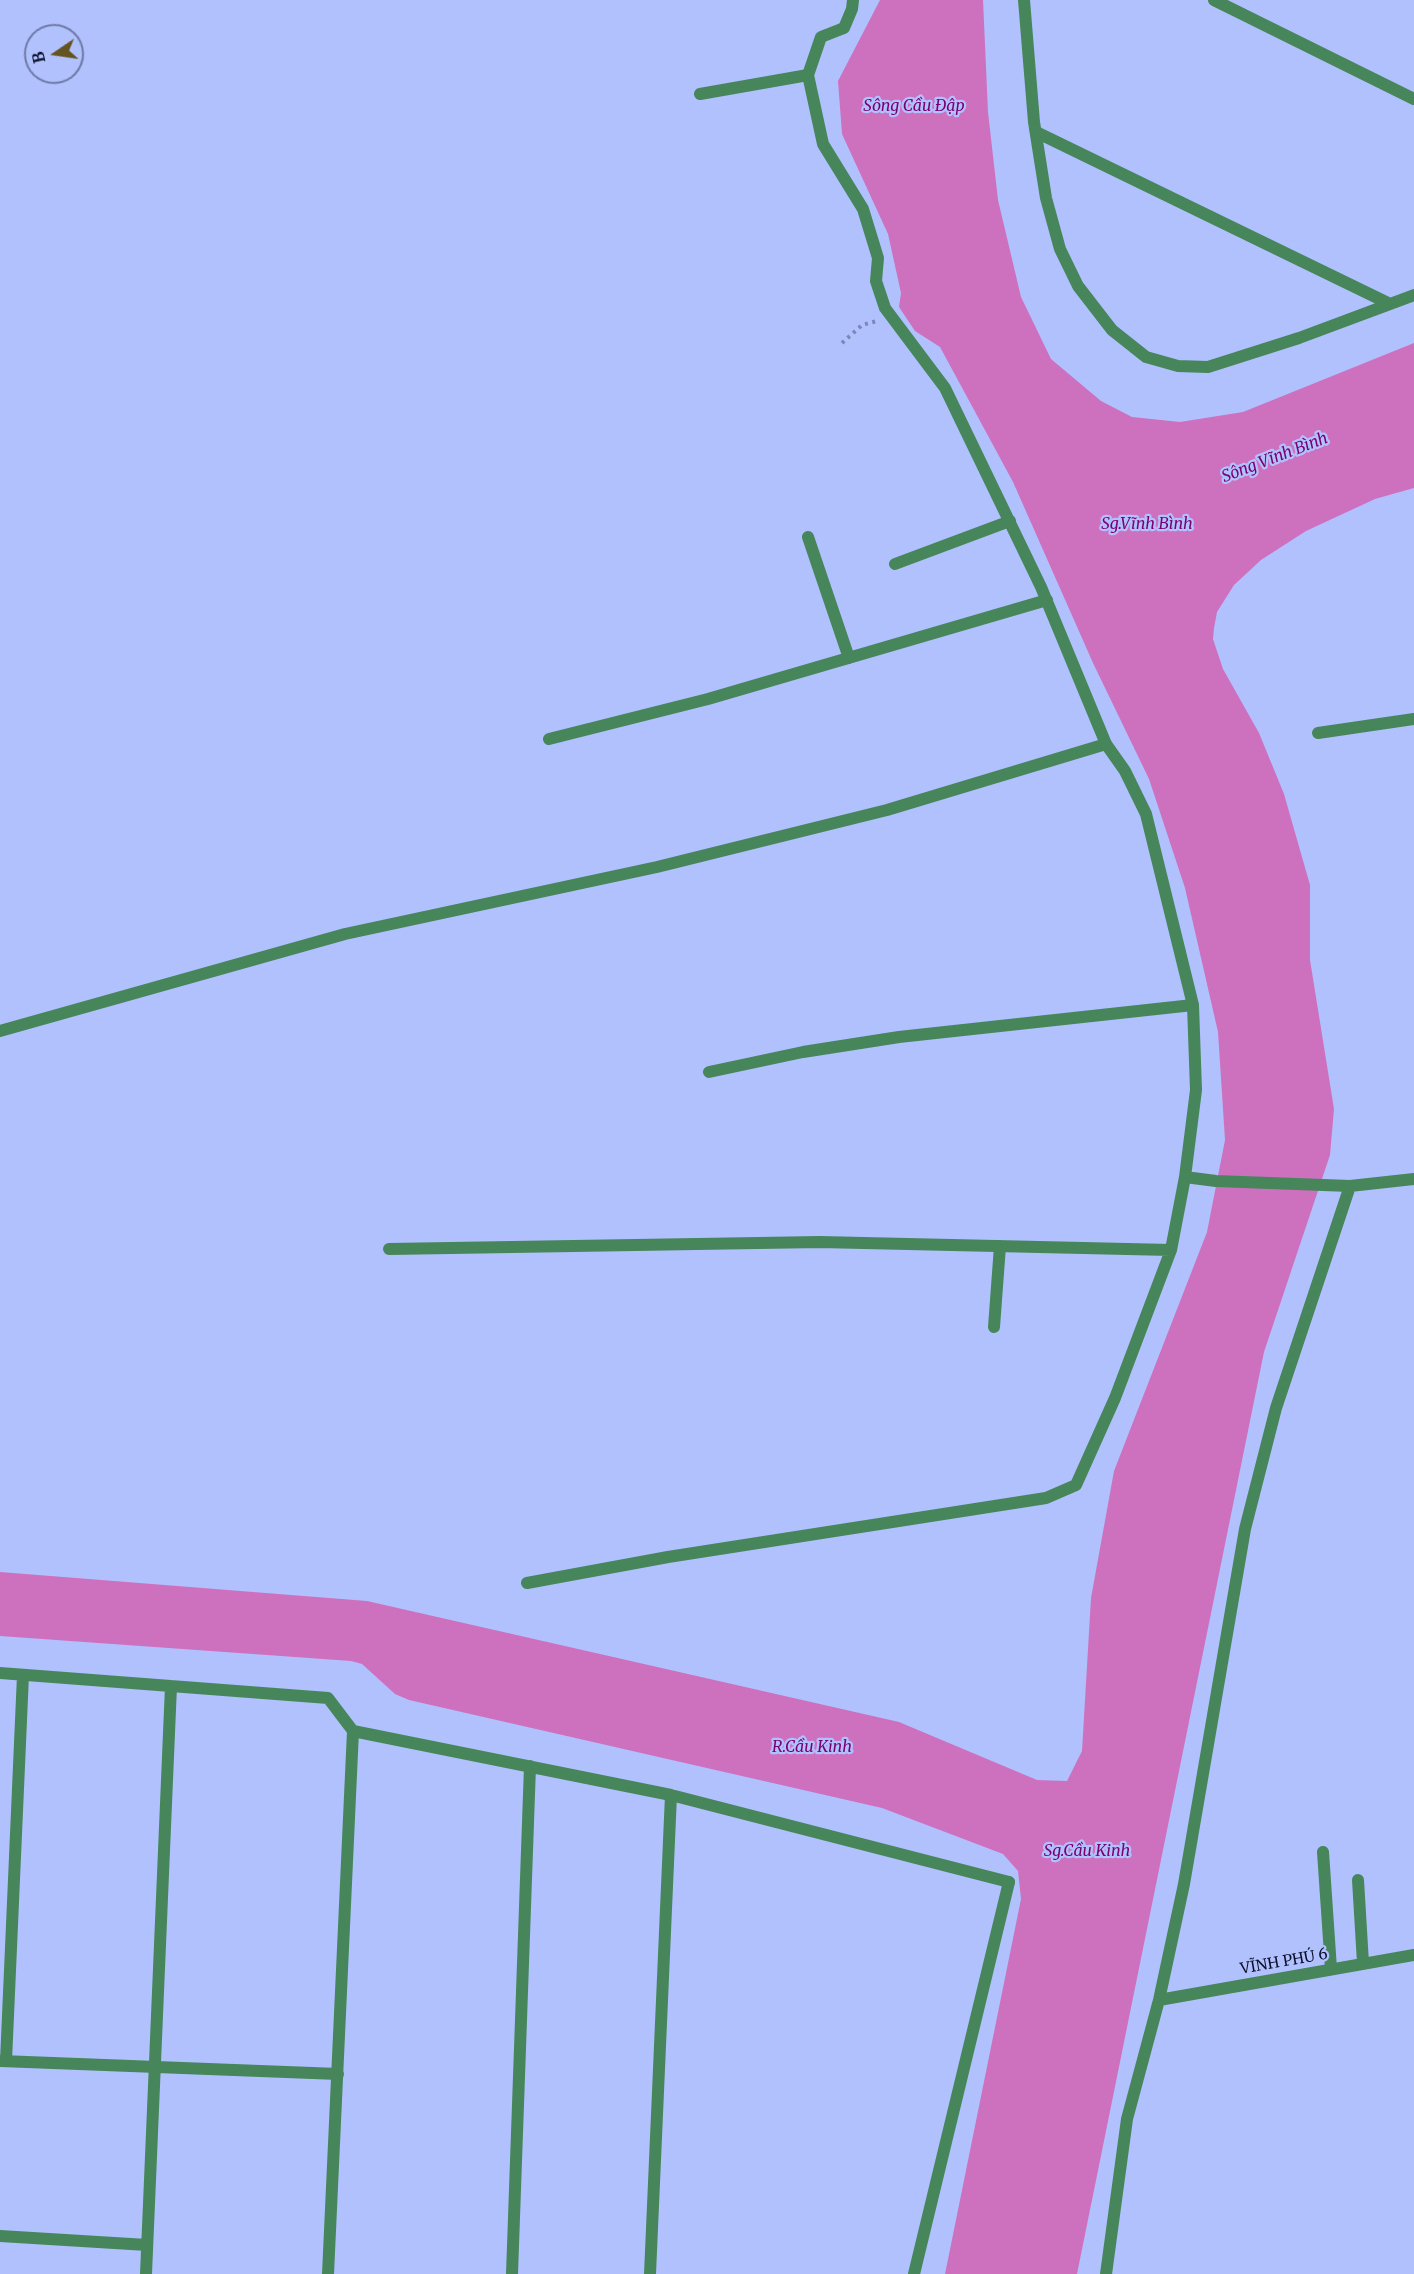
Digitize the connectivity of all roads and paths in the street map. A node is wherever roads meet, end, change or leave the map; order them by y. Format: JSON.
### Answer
{"nodes":[{"id":1,"x":853,"y":0,"type":"edge"},
{"id":2,"x":1024,"y":0,"type":"edge"},
{"id":3,"x":1214,"y":0,"type":"edge"},
{"id":4,"x":808,"y":75,"type":"junction"},
{"id":5,"x":700,"y":94,"type":"dead end"},
{"id":6,"x":1414,"y":99,"type":"edge"},
{"id":7,"x":1036,"y":132,"type":"junction"},
{"id":8,"x":1414,"y":295,"type":"edge"},
{"id":9,"x":1390,"y":304,"type":"junction"},
{"id":10,"x":893,"y":318,"type":"junction"},
{"id":11,"x":842,"y":344,"type":"dead end"},
{"id":12,"x":1010,"y":521,"type":"junction"},
{"id":13,"x":807,"y":537,"type":"dead end"},
{"id":14,"x":895,"y":564,"type":"dead end"},
{"id":15,"x":1047,"y":600,"type":"junction"},
{"id":16,"x":849,"y":658,"type":"junction"},
{"id":17,"x":1414,"y":719,"type":"edge"},
{"id":18,"x":1318,"y":734,"type":"dead end"},
{"id":19,"x":549,"y":739,"type":"dead end"},
{"id":20,"x":1106,"y":744,"type":"junction"},
{"id":21,"x":1193,"y":1005,"type":"junction"},
{"id":22,"x":0,"y":1031,"type":"edge"},
{"id":23,"x":709,"y":1072,"type":"dead end"},
{"id":24,"x":1185,"y":1177,"type":"junction"},
{"id":25,"x":1414,"y":1179,"type":"edge"},
{"id":26,"x":1350,"y":1186,"type":"junction"},
{"id":27,"x":1000,"y":1246,"type":"junction"},
{"id":28,"x":389,"y":1249,"type":"dead end"},
{"id":29,"x":1171,"y":1250,"type":"junction"},
{"id":30,"x":994,"y":1328,"type":"dead end"},
{"id":31,"x":527,"y":1583,"type":"dead end"},
{"id":32,"x":0,"y":1673,"type":"edge"},
{"id":33,"x":22,"y":1675,"type":"junction"},
{"id":34,"x":171,"y":1686,"type":"junction"},
{"id":35,"x":353,"y":1731,"type":"junction"},
{"id":36,"x":530,"y":1766,"type":"junction"},
{"id":37,"x":671,"y":1795,"type":"junction"},
{"id":38,"x":1323,"y":1852,"type":"dead end"},
{"id":39,"x":1358,"y":1880,"type":"dead end"},
{"id":40,"x":1414,"y":1954,"type":"edge"},
{"id":41,"x":1363,"y":1963,"type":"junction"},
{"id":42,"x":1330,"y":1969,"type":"junction"},
{"id":43,"x":1159,"y":2000,"type":"junction"},
{"id":44,"x":3,"y":2061,"type":"edge"},
{"id":45,"x":155,"y":2067,"type":"junction"},
{"id":46,"x":338,"y":2074,"type":"junction"},
{"id":47,"x":0,"y":2236,"type":"edge"},
{"id":48,"x":147,"y":2245,"type":"junction"},
{"id":49,"x":146,"y":2274,"type":"edge"},
{"id":50,"x":328,"y":2274,"type":"edge"},
{"id":51,"x":512,"y":2274,"type":"edge"},
{"id":52,"x":650,"y":2274,"type":"edge"},
{"id":53,"x":914,"y":2274,"type":"edge"},
{"id":54,"x":1106,"y":2274,"type":"edge"}],
"edges":[{"from":1,"to":4,"type":"street"},
{"from":2,"to":7,"type":"street"},
{"from":3,"to":6,"type":"street"},
{"from":4,"to":5,"type":"street"},
{"from":4,"to":10,"type":"street"},
{"from":7,"to":9,"type":"street"},
{"from":7,"to":9,"type":"street"},
{"from":8,"to":9,"type":"street"},
{"from":10,"to":11,"type":"path"},
{"from":10,"to":12,"type":"street"},
{"from":12,"to":14,"type":"street"},
{"from":12,"to":15,"type":"street"},
{"from":13,"to":16,"type":"street"},
{"from":15,"to":16,"type":"street"},
{"from":15,"to":20,"type":"street"},
{"from":16,"to":19,"type":"street"},
{"from":17,"to":18,"type":"street"},
{"from":20,"to":21,"type":"street"},
{"from":20,"to":22,"type":"street"},
{"from":21,"to":23,"type":"street"},
{"from":21,"to":24,"type":"street"},
{"from":24,"to":26,"type":"street"},
{"from":24,"to":29,"type":"street"},
{"from":25,"to":26,"type":"street"},
{"from":26,"to":43,"type":"street"},
{"from":27,"to":28,"type":"street"},
{"from":27,"to":29,"type":"street"},
{"from":27,"to":30,"type":"street"},
{"from":29,"to":31,"type":"street"},
{"from":32,"to":33,"type":"street"},
{"from":33,"to":34,"type":"street"},
{"from":33,"to":44,"type":"street"},
{"from":34,"to":35,"type":"street"},
{"from":34,"to":45,"type":"street"},
{"from":35,"to":36,"type":"street"},
{"from":35,"to":46,"type":"street"},
{"from":36,"to":37,"type":"street"},
{"from":36,"to":51,"type":"street"},
{"from":37,"to":52,"type":"street"},
{"from":37,"to":53,"type":"street"},
{"from":38,"to":42,"type":"street"},
{"from":39,"to":41,"type":"street"},
{"from":40,"to":41,"type":"street","name":"VĨNH PHÚ 6"},
{"from":41,"to":42,"type":"street","name":"VĨNH PHÚ 6"},
{"from":42,"to":43,"type":"street","name":"VĨNH PHÚ 6"},
{"from":43,"to":54,"type":"street"},
{"from":44,"to":45,"type":"street"},
{"from":45,"to":46,"type":"street"},
{"from":45,"to":48,"type":"street"},
{"from":46,"to":50,"type":"street"},
{"from":47,"to":48,"type":"street"},
{"from":48,"to":49,"type":"street"}]}
